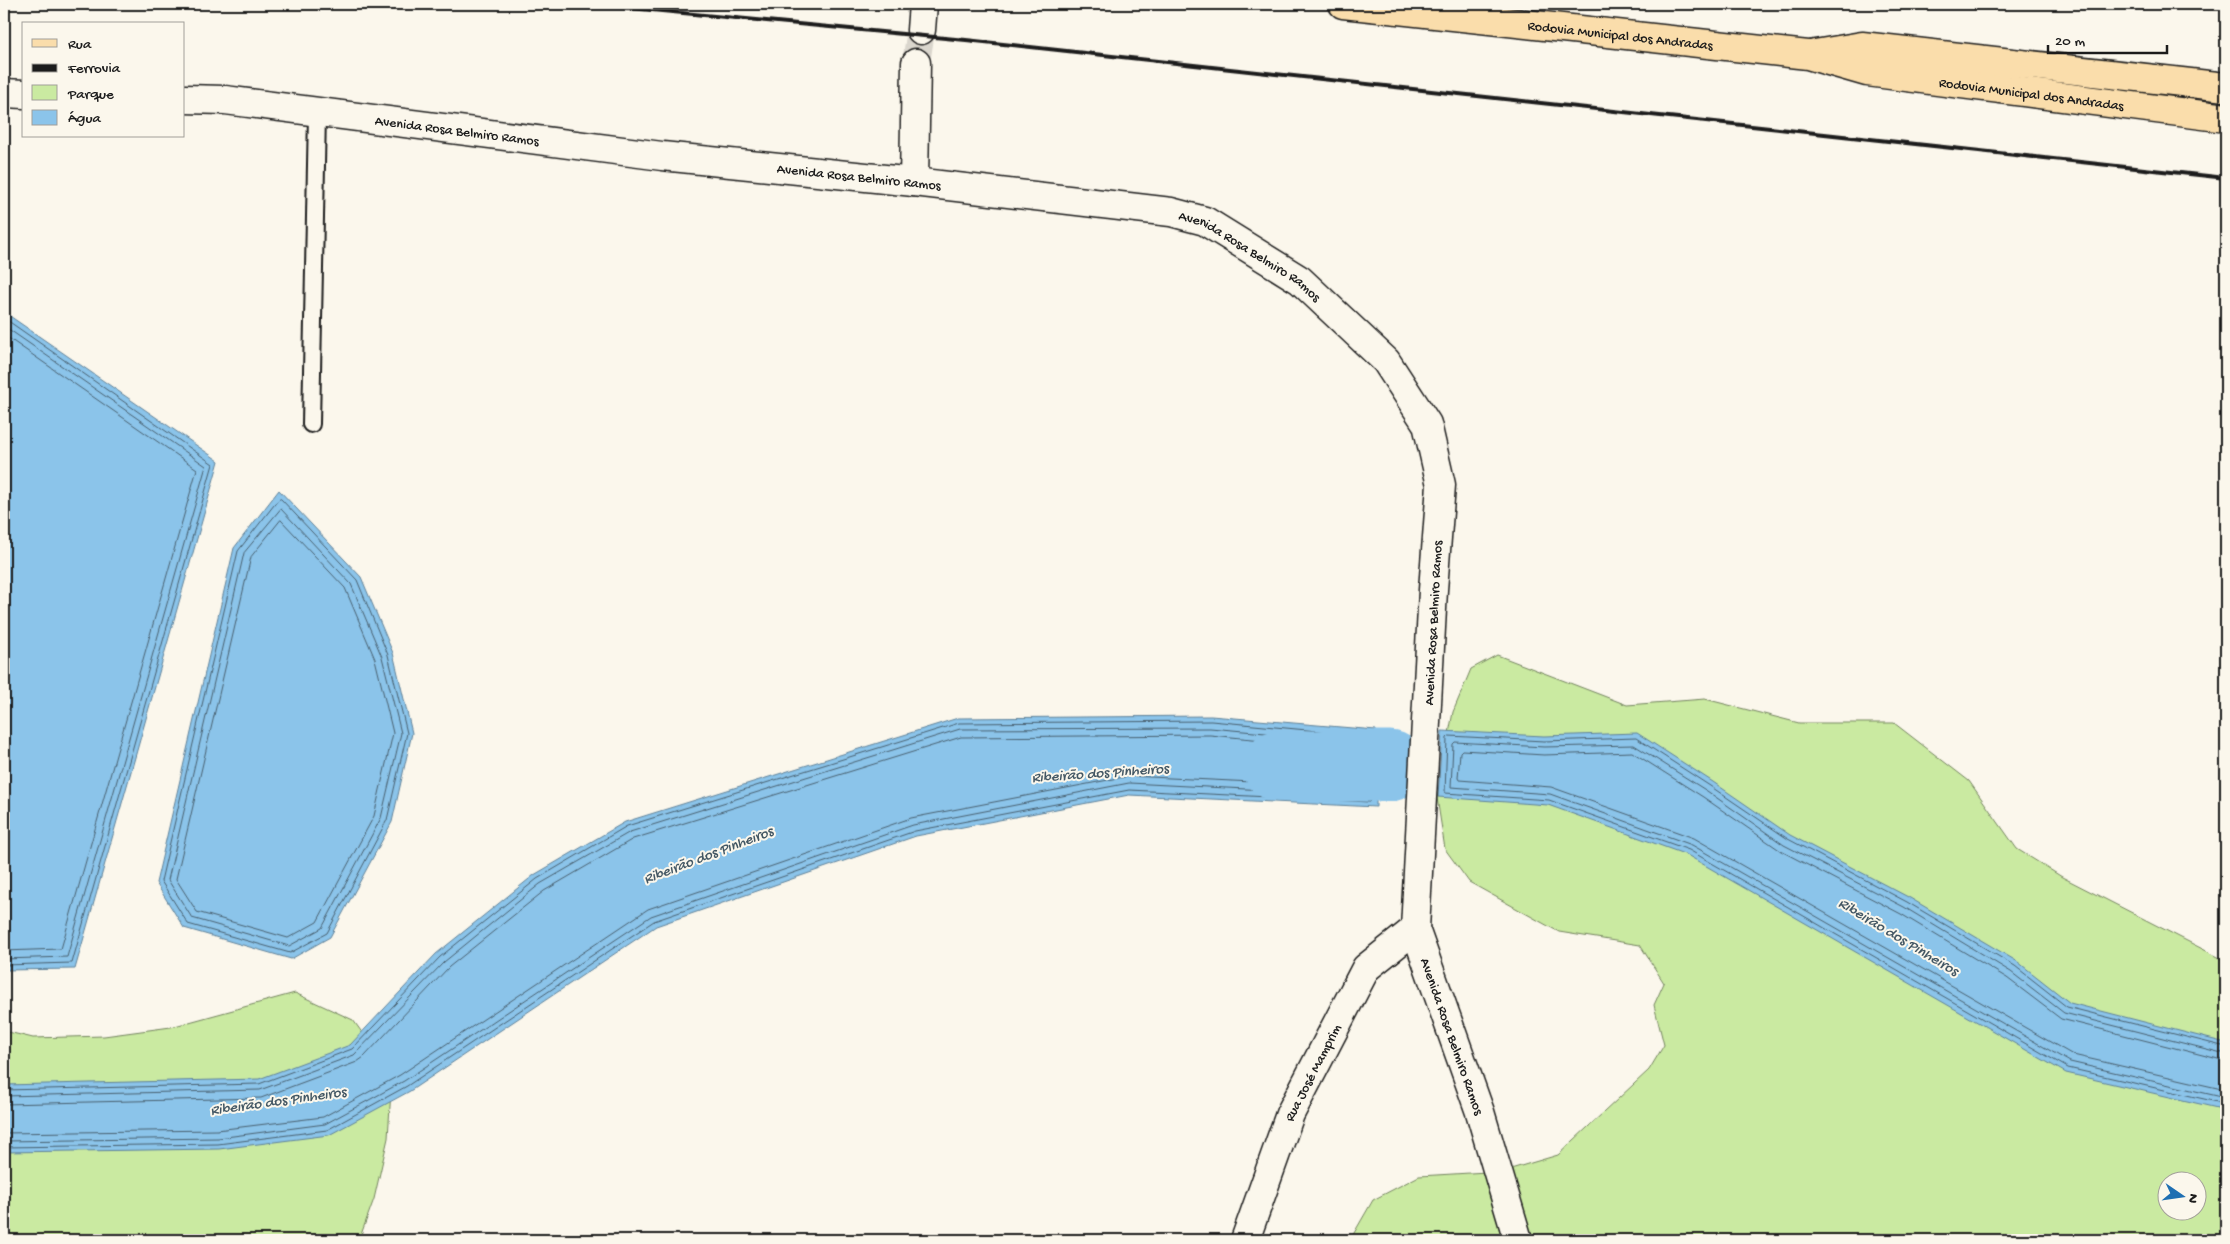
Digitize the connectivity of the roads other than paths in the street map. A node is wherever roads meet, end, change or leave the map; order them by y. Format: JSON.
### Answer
{"nodes":[{"id":1,"x":1343,"y":4,"type":"edge"},
{"id":2,"x":1808,"y":55,"type":"junction"},
{"id":3,"x":916,"y":63,"type":"tunnel mouth"},
{"id":4,"x":2226,"y":87,"type":"edge"},
{"id":5,"x":4,"y":93,"type":"edge"},
{"id":6,"x":22,"y":94,"type":"edge"},
{"id":7,"x":185,"y":99,"type":"edge"},
{"id":8,"x":317,"y":113,"type":"junction"},
{"id":9,"x":2226,"y":118,"type":"edge"},
{"id":10,"x":914,"y":182,"type":"junction"},
{"id":11,"x":311,"y":424,"type":"dead end"},
{"id":12,"x":1416,"y":929,"type":"junction"},
{"id":13,"x":1245,"y":1240,"type":"edge"},
{"id":14,"x":1518,"y":1240,"type":"edge"}],
"edges":[{"from":1,"to":2,"type":"main road","name":"Rodovia Municipal dos Andradas"},
{"from":2,"to":4,"type":"main road","name":"Rodovia Municipal dos Andradas"},
{"from":2,"to":9,"type":"main road","name":"Rodovia Municipal dos Andradas"},
{"from":3,"to":10,"type":"main road"},
{"from":5,"to":6,"type":"main road"},
{"from":7,"to":8,"type":"main road","name":"Avenida Rosa Belmiro Ramos"},
{"from":8,"to":10,"type":"main road","name":"Avenida Rosa Belmiro Ramos"},
{"from":8,"to":11,"type":"lane"},
{"from":10,"to":12,"type":"main road","name":"Avenida Rosa Belmiro Ramos"},
{"from":12,"to":13,"type":"main road","name":"Rua José Mamprim"},
{"from":12,"to":14,"type":"main road","name":"Avenida Rosa Belmiro Ramos"}]}
